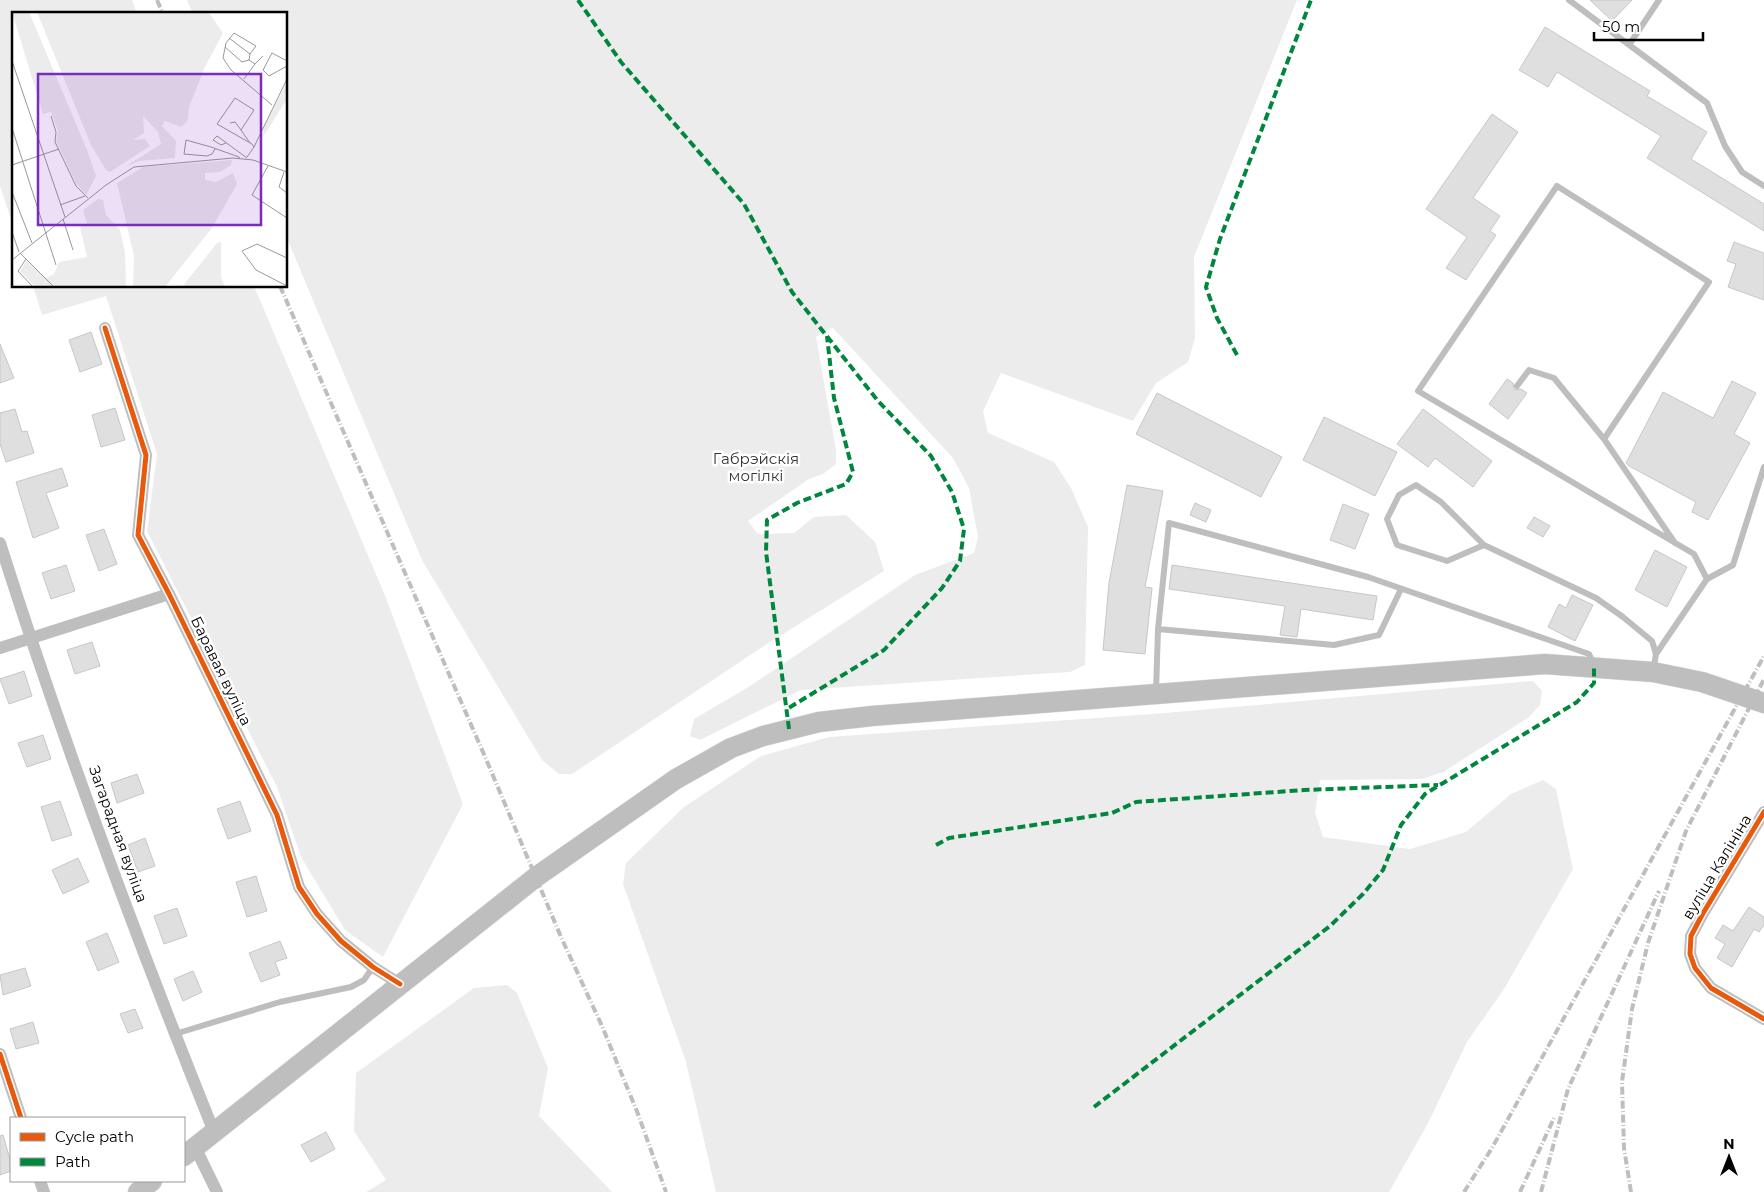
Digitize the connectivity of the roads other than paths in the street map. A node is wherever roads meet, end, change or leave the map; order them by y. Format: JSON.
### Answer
{"nodes":[{"id":1,"x":1569,"y":0,"type":"edge"},
{"id":2,"x":1660,"y":0,"type":"edge"},
{"id":3,"x":1629,"y":45,"type":"junction"},
{"id":4,"x":1764,"y":186,"type":"edge"},
{"id":5,"x":105,"y":328,"type":"dead end"},
{"id":6,"x":1517,"y":386,"type":"dead end"},
{"id":7,"x":1604,"y":439,"type":"junction"},
{"id":8,"x":1764,"y":467,"type":"edge"},
{"id":9,"x":0,"y":543,"type":"edge"},
{"id":10,"x":1675,"y":543,"type":"junction"},
{"id":11,"x":1484,"y":545,"type":"junction"},
{"id":12,"x":1707,"y":579,"type":"junction"},
{"id":13,"x":1401,"y":589,"type":"junction"},
{"id":14,"x":169,"y":594,"type":"junction"},
{"id":15,"x":1158,"y":629,"type":"junction"},
{"id":16,"x":30,"y":637,"type":"junction"},
{"id":17,"x":0,"y":648,"type":"edge"},
{"id":18,"x":1654,"y":663,"type":"junction"},
{"id":19,"x":1594,"y":666,"type":"junction"},
{"id":20,"x":1156,"y":693,"type":"junction"},
{"id":21,"x":1764,"y":703,"type":"edge"},
{"id":22,"x":1764,"y":812,"type":"edge"},
{"id":23,"x":373,"y":966,"type":"junction"},
{"id":24,"x":400,"y":984,"type":"junction"},
{"id":25,"x":1764,"y":1019,"type":"edge"},
{"id":26,"x":175,"y":1034,"type":"junction"},
{"id":27,"x":0,"y":1054,"type":"edge"},
{"id":28,"x":21,"y":1117,"type":"edge"},
{"id":29,"x":214,"y":1132,"type":"junction"},
{"id":30,"x":189,"y":1151,"type":"edge"},
{"id":31,"x":151,"y":1182,"type":"edge"},
{"id":32,"x":138,"y":1192,"type":"edge"},
{"id":33,"x":217,"y":1192,"type":"edge"}],
"edges":[{"from":1,"to":3,"type":"lane"},
{"from":2,"to":3,"type":"lane"},
{"from":3,"to":4,"type":"lane"},
{"from":5,"to":14,"type":"street","name":"Баравая вуліца"},
{"from":6,"to":7,"type":"lane"},
{"from":7,"to":10,"type":"lane"},
{"from":7,"to":10,"type":"lane"},
{"from":8,"to":12,"type":"lane"},
{"from":9,"to":16,"type":"street","name":"Загарадная вуліца"},
{"from":10,"to":12,"type":"lane"},
{"from":11,"to":11,"type":"lane"},
{"from":11,"to":18,"type":"lane"},
{"from":12,"to":18,"type":"lane"},
{"from":13,"to":15,"type":"lane"},
{"from":13,"to":15,"type":"lane"},
{"from":13,"to":19,"type":"lane"},
{"from":14,"to":16,"type":"street"},
{"from":14,"to":23,"type":"street","name":"Баравая вуліца"},
{"from":15,"to":20,"type":"lane"},
{"from":16,"to":17,"type":"street"},
{"from":16,"to":26,"type":"street","name":"Загарадная вуліца"},
{"from":18,"to":19,"type":"main road"},
{"from":18,"to":21,"type":"main road"},
{"from":19,"to":20,"type":"main road"},
{"from":20,"to":24,"type":"main road"},
{"from":22,"to":25,"type":"street","name":"вуліца Калініна"},
{"from":23,"to":24,"type":"street","name":"Баравая вуліца"},
{"from":23,"to":26,"type":"lane"},
{"from":24,"to":29,"type":"main road"},
{"from":26,"to":29,"type":"street","name":"Загарадная вуліца"},
{"from":27,"to":28,"type":"street"},
{"from":29,"to":30,"type":"main road"},
{"from":30,"to":33,"type":"street"},
{"from":31,"to":32,"type":"main road"}]}
